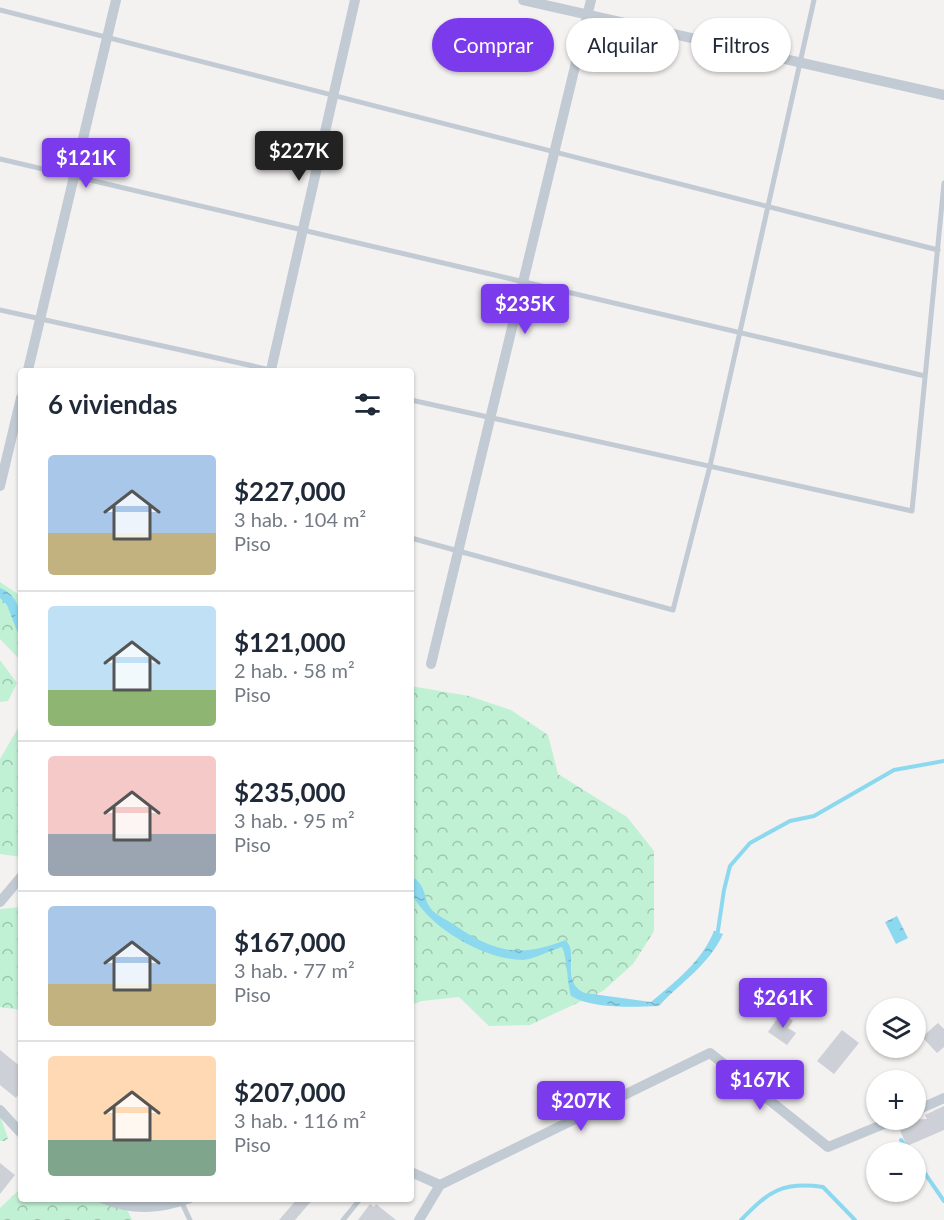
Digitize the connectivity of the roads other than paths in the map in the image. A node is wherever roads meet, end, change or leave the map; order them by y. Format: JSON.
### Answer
{"nodes":[{"id":1,"x":116,"y":0,"type":"edge"},
{"id":2,"x":354,"y":0,"type":"edge"},
{"id":3,"x":523,"y":0,"type":"edge"},
{"id":4,"x":591,"y":0,"type":"edge"},
{"id":5,"x":814,"y":0,"type":"edge"},
{"id":6,"x":0,"y":10,"type":"edge"},
{"id":7,"x":587,"y":15,"type":"junction"},
{"id":8,"x":107,"y":37,"type":"junction"},
{"id":9,"x":799,"y":63,"type":"junction"},
{"id":10,"x":333,"y":95,"type":"junction"},
{"id":11,"x":944,"y":95,"type":"edge"},
{"id":12,"x":554,"y":152,"type":"junction"},
{"id":13,"x":0,"y":159,"type":"edge"},
{"id":14,"x":74,"y":176,"type":"junction"},
{"id":15,"x":944,"y":183,"type":"edge"},
{"id":16,"x":767,"y":206,"type":"junction"},
{"id":17,"x":303,"y":230,"type":"junction"},
{"id":18,"x":938,"y":250,"type":"junction"},
{"id":19,"x":523,"y":282,"type":"junction"},
{"id":20,"x":0,"y":310,"type":"edge"},
{"id":21,"x":40,"y":319,"type":"junction"},
{"id":22,"x":739,"y":332,"type":"junction"},
{"id":23,"x":28,"y":368,"type":"edge"},
{"id":24,"x":263,"y":368,"type":"edge"},
{"id":25,"x":272,"y":368,"type":"edge"},
{"id":26,"x":926,"y":376,"type":"junction"},
{"id":27,"x":414,"y":401,"type":"edge"},
{"id":28,"x":490,"y":418,"type":"junction"},
{"id":29,"x":17,"y":429,"type":"edge"},
{"id":30,"x":710,"y":466,"type":"junction"},
{"id":31,"x":0,"y":486,"type":"edge"},
{"id":32,"x":414,"y":539,"type":"edge"},
{"id":33,"x":458,"y":551,"type":"junction"},
{"id":34,"x":431,"y":664,"type":"dead end"},
{"id":35,"x":18,"y":881,"type":"edge"},
{"id":36,"x":0,"y":902,"type":"edge"},
{"id":37,"x":944,"y":1098,"type":"edge"},
{"id":38,"x":926,"y":1106,"type":"edge"},
{"id":39,"x":0,"y":1110,"type":"edge"},
{"id":40,"x":18,"y":1130,"type":"edge"},
{"id":41,"x":869,"y":1130,"type":"edge"},
{"id":42,"x":414,"y":1173,"type":"edge"},
{"id":43,"x":440,"y":1185,"type":"junction"},
{"id":44,"x":111,"y":1202,"type":"edge"},
{"id":45,"x":178,"y":1202,"type":"edge"},
{"id":46,"x":186,"y":1202,"type":"edge"},
{"id":47,"x":358,"y":1202,"type":"edge"},
{"id":48,"x":190,"y":1220,"type":"edge"},
{"id":49,"x":343,"y":1220,"type":"edge"},
{"id":50,"x":419,"y":1220,"type":"edge"}],
"edges":[{"from":1,"to":8,"type":"street"},
{"from":2,"to":10,"type":"street"},
{"from":3,"to":7,"type":"street"},
{"from":4,"to":7,"type":"street"},
{"from":5,"to":9,"type":"lane"},
{"from":6,"to":8,"type":"lane"},
{"from":7,"to":9,"type":"street"},
{"from":7,"to":12,"type":"street"},
{"from":8,"to":10,"type":"lane"},
{"from":8,"to":14,"type":"street"},
{"from":9,"to":11,"type":"street"},
{"from":9,"to":16,"type":"lane"},
{"from":10,"to":12,"type":"lane"},
{"from":10,"to":17,"type":"street"},
{"from":12,"to":16,"type":"lane"},
{"from":12,"to":19,"type":"street"},
{"from":13,"to":14,"type":"lane"},
{"from":14,"to":17,"type":"lane"},
{"from":14,"to":21,"type":"street"},
{"from":15,"to":18,"type":"lane"},
{"from":16,"to":18,"type":"lane"},
{"from":16,"to":22,"type":"lane"},
{"from":17,"to":19,"type":"lane"},
{"from":17,"to":25,"type":"street"},
{"from":18,"to":26,"type":"lane"},
{"from":19,"to":22,"type":"lane"},
{"from":19,"to":28,"type":"street"},
{"from":20,"to":21,"type":"lane"},
{"from":21,"to":23,"type":"street"},
{"from":21,"to":24,"type":"lane"},
{"from":22,"to":26,"type":"lane"},
{"from":22,"to":30,"type":"lane"},
{"from":26,"to":30,"type":"lane"},
{"from":27,"to":28,"type":"lane"},
{"from":28,"to":30,"type":"lane"},
{"from":28,"to":33,"type":"street"},
{"from":29,"to":31,"type":"street"},
{"from":30,"to":33,"type":"lane"},
{"from":32,"to":33,"type":"lane"},
{"from":33,"to":34,"type":"street"},
{"from":35,"to":36,"type":"street"},
{"from":37,"to":38,"type":"street"},
{"from":39,"to":40,"type":"street"},
{"from":41,"to":43,"type":"street"},
{"from":42,"to":43,"type":"street"},
{"from":43,"to":50,"type":"street"},
{"from":44,"to":45,"type":"street"},
{"from":46,"to":48,"type":"lane"},
{"from":47,"to":49,"type":"lane"}]}
